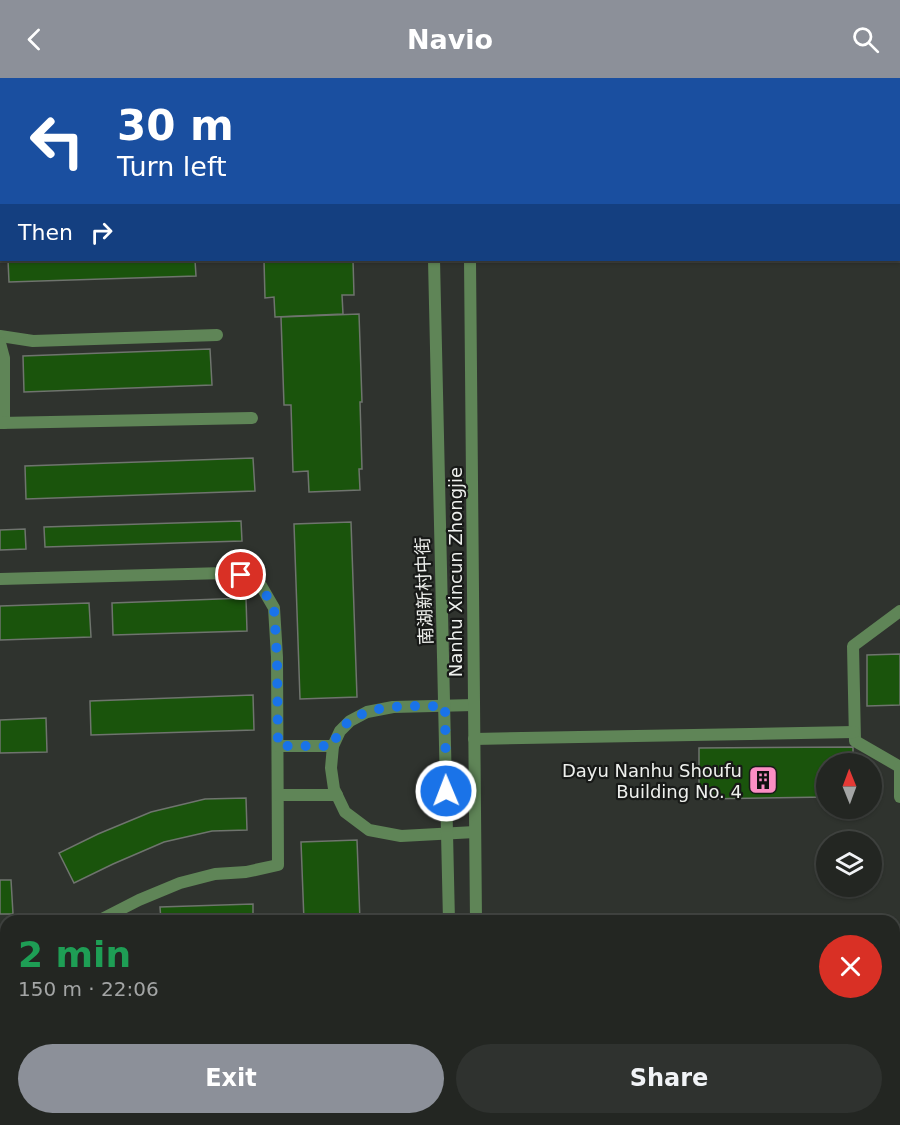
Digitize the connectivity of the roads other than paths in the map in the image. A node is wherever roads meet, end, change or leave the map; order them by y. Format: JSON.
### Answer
{"nodes":[{"id":1,"x":434,"y":261,"type":"edge"},
{"id":2,"x":470,"y":261,"type":"edge"},
{"id":3,"x":0,"y":336,"type":"edge"},
{"id":4,"x":217,"y":336,"type":"dead end"},
{"id":5,"x":0,"y":343,"type":"edge"},
{"id":6,"x":252,"y":418,"type":"dead end"},
{"id":7,"x":2,"y":423,"type":"edge"},
{"id":8,"x":0,"y":579,"type":"edge"},
{"id":9,"x":900,"y":611,"type":"edge"},
{"id":10,"x":474,"y":705,"type":"junction"},
{"id":11,"x":445,"y":706,"type":"junction"},
{"id":12,"x":854,"y":732,"type":"junction"},
{"id":13,"x":474,"y":739,"type":"junction"},
{"id":14,"x":278,"y":746,"type":"junction"},
{"id":15,"x":333,"y":746,"type":"junction"},
{"id":16,"x":900,"y":767,"type":"edge"},
{"id":17,"x":278,"y":795,"type":"junction"},
{"id":18,"x":337,"y":795,"type":"junction"},
{"id":19,"x":900,"y":797,"type":"edge"},
{"id":20,"x":475,"y":832,"type":"junction"},
{"id":21,"x":447,"y":834,"type":"junction"},
{"id":22,"x":110,"y":915,"type":"edge"},
{"id":23,"x":449,"y":915,"type":"edge"},
{"id":24,"x":476,"y":915,"type":"edge"}],
"edges":[{"from":1,"to":11,"type":"street","name":"南湖新村中街"},
{"from":2,"to":10,"type":"street","name":"Nanhu Xincun Zhongjie"},
{"from":3,"to":4,"type":"street"},
{"from":5,"to":7,"type":"street"},
{"from":6,"to":7,"type":"street"},
{"from":8,"to":14,"type":"street"},
{"from":9,"to":12,"type":"street"},
{"from":10,"to":11,"type":"street"},
{"from":10,"to":13,"type":"street","name":"Nanhu Xincun Zhongjie"},
{"from":11,"to":15,"type":"street"},
{"from":11,"to":21,"type":"street","name":"南湖新村中街"},
{"from":12,"to":13,"type":"street"},
{"from":12,"to":16,"type":"street"},
{"from":13,"to":20,"type":"street","name":"Nanhu Xincun Zhongjie"},
{"from":14,"to":15,"type":"street"},
{"from":14,"to":17,"type":"street"},
{"from":15,"to":18,"type":"street"},
{"from":16,"to":19,"type":"street"},
{"from":17,"to":18,"type":"street"},
{"from":17,"to":22,"type":"street"},
{"from":18,"to":21,"type":"street"},
{"from":20,"to":21,"type":"street"},
{"from":20,"to":24,"type":"street","name":"Nanhu Xincun Zhongjie"},
{"from":21,"to":23,"type":"street","name":"南湖新村中街"}]}
